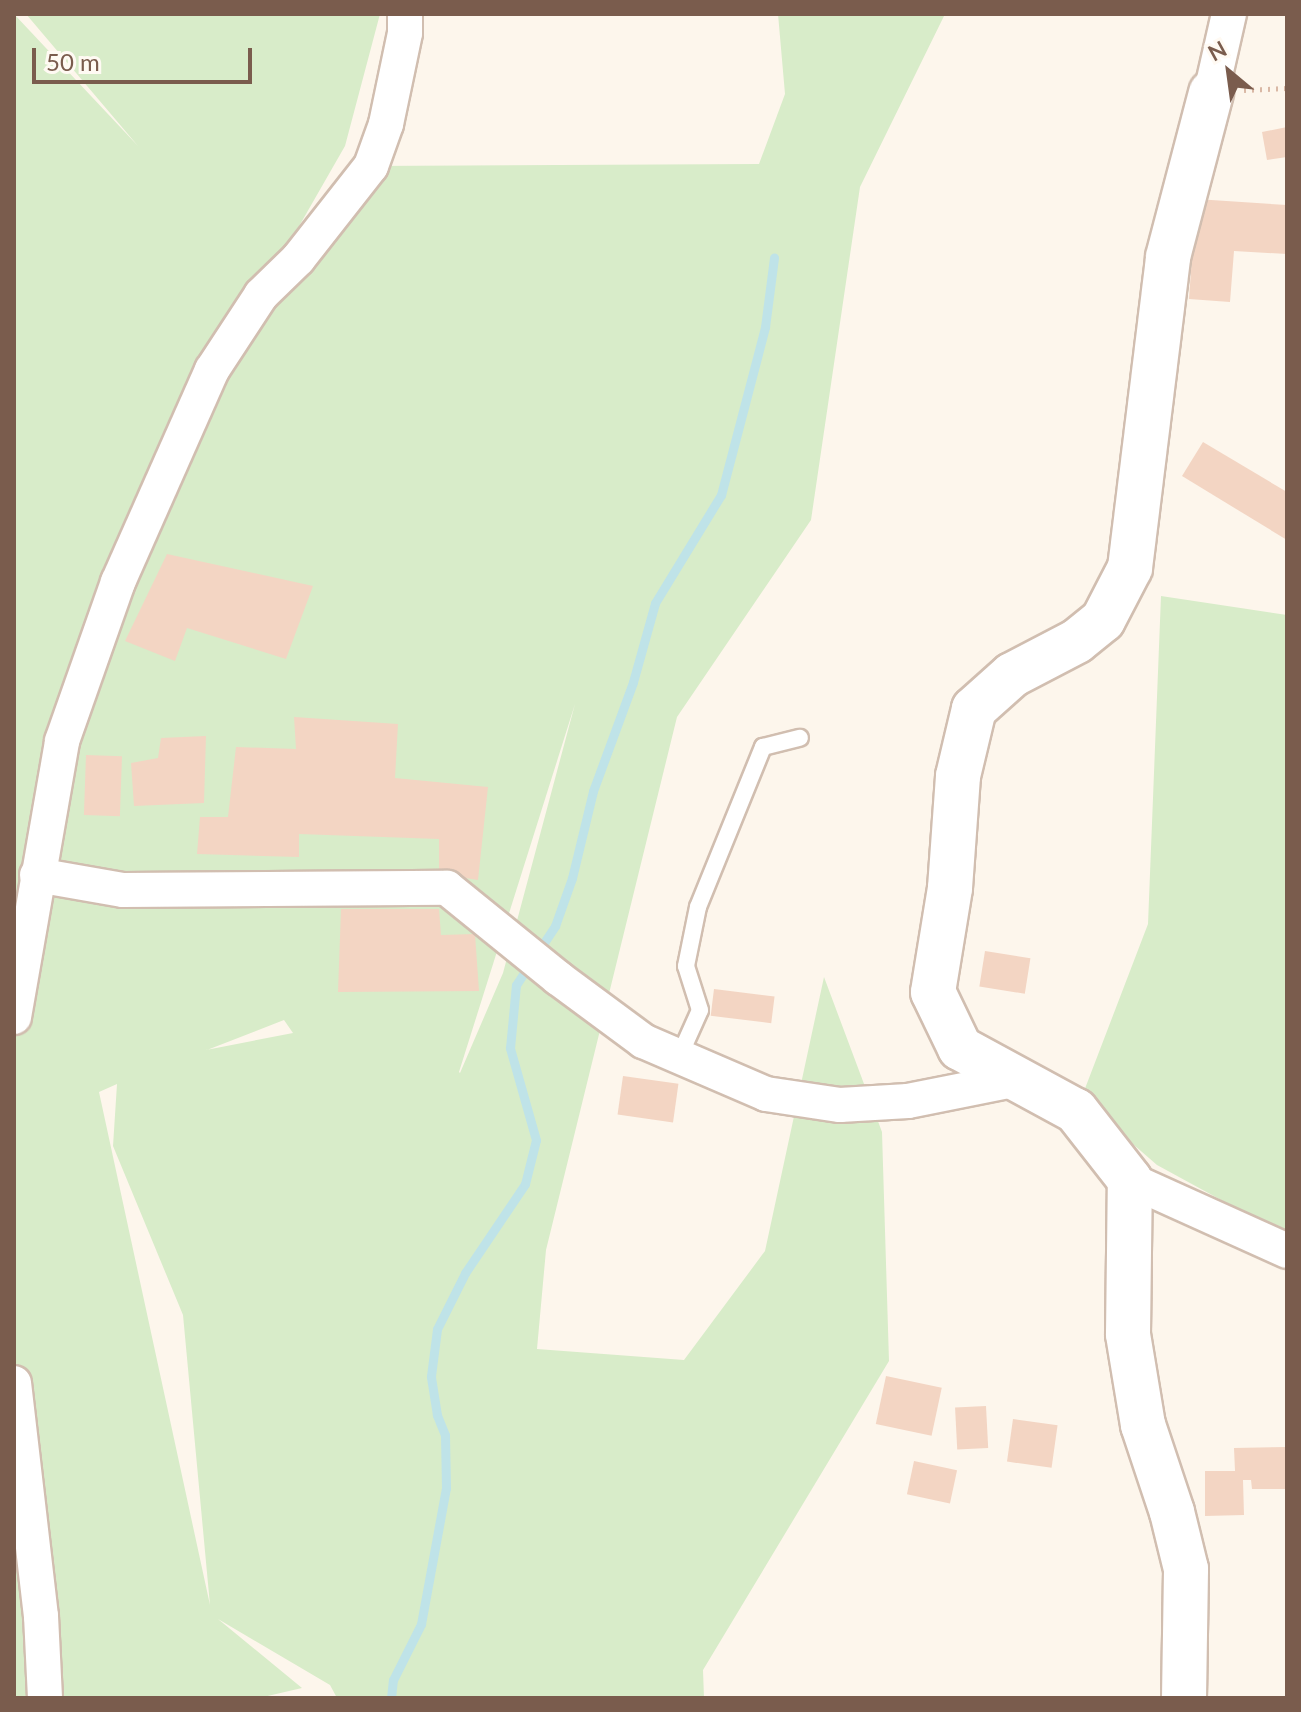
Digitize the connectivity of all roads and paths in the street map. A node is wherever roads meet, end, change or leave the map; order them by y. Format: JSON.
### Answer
{"nodes":[{"id":1,"x":405,"y":14,"type":"edge"},
{"id":2,"x":1229,"y":14,"type":"edge"},
{"id":3,"x":1211,"y":93,"type":"joint"},
{"id":4,"x":800,"y":738,"type":"dead end"},
{"id":5,"x":37,"y":875,"type":"junction"},
{"id":6,"x":14,"y":1017,"type":"edge"},
{"id":7,"x":679,"y":1057,"type":"junction"},
{"id":8,"x":1018,"y":1079,"type":"junction"},
{"id":9,"x":1130,"y":1180,"type":"junction"},
{"id":10,"x":1287,"y":1251,"type":"edge"},
{"id":11,"x":14,"y":1383,"type":"edge"},
{"id":12,"x":45,"y":1698,"type":"edge"},
{"id":13,"x":1184,"y":1698,"type":"edge"}],
"edges":[{"from":1,"to":5,"type":"street"},
{"from":2,"to":3,"type":"street"},
{"from":3,"to":8,"type":"street"},
{"from":4,"to":7,"type":"lane"},
{"from":5,"to":6,"type":"street"},
{"from":5,"to":7,"type":"street"},
{"from":7,"to":8,"type":"street"},
{"from":8,"to":9,"type":"street"},
{"from":9,"to":10,"type":"street"},
{"from":9,"to":13,"type":"street"},
{"from":11,"to":12,"type":"street"}]}
